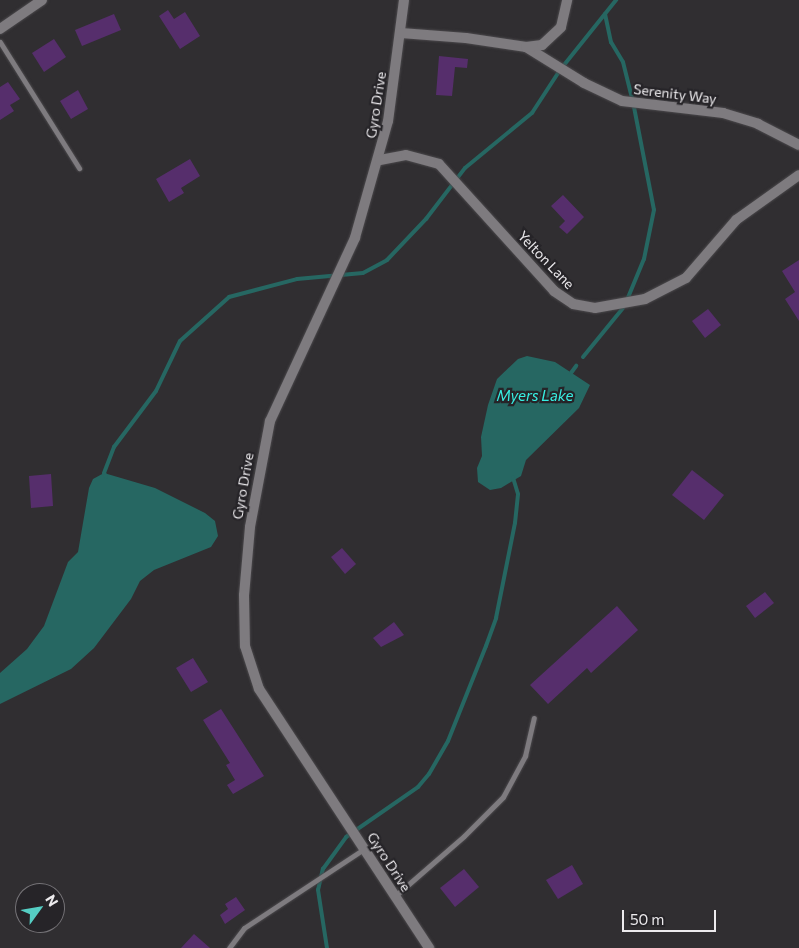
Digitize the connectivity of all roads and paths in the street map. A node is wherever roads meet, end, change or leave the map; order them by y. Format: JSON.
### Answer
{"nodes":[{"id":1,"x":42,"y":0,"type":"edge"},
{"id":2,"x":404,"y":0,"type":"edge"},
{"id":3,"x":567,"y":0,"type":"edge"},
{"id":4,"x":0,"y":29,"type":"edge"},
{"id":5,"x":401,"y":34,"type":"junction"},
{"id":6,"x":0,"y":42,"type":"edge"},
{"id":7,"x":526,"y":47,"type":"junction"},
{"id":8,"x":799,"y":145,"type":"edge"},
{"id":9,"x":380,"y":160,"type":"junction"},
{"id":10,"x":78,"y":168,"type":"dead end"},
{"id":11,"x":799,"y":175,"type":"edge"},
{"id":12,"x":534,"y":718,"type":"dead end"},
{"id":13,"x":364,"y":849,"type":"junction"},
{"id":14,"x":394,"y":896,"type":"junction"},
{"id":15,"x":229,"y":948,"type":"edge"},
{"id":16,"x":429,"y":948,"type":"edge"}],
"edges":[{"from":1,"to":4,"type":"street"},
{"from":2,"to":5,"type":"street","name":"Gyro Drive"},
{"from":3,"to":7,"type":"street","name":"Serenity Way"},
{"from":5,"to":7,"type":"street","name":"Serenity Way"},
{"from":5,"to":9,"type":"street","name":"Gyro Drive"},
{"from":6,"to":10,"type":"lane"},
{"from":7,"to":8,"type":"street","name":"Serenity Way"},
{"from":9,"to":11,"type":"street","name":"Yelton Lane"},
{"from":9,"to":13,"type":"street","name":"Gyro Drive"},
{"from":12,"to":14,"type":"lane"},
{"from":13,"to":14,"type":"street","name":"Gyro Drive"},
{"from":13,"to":15,"type":"lane"},
{"from":14,"to":16,"type":"street","name":"Gyro Drive"}]}
